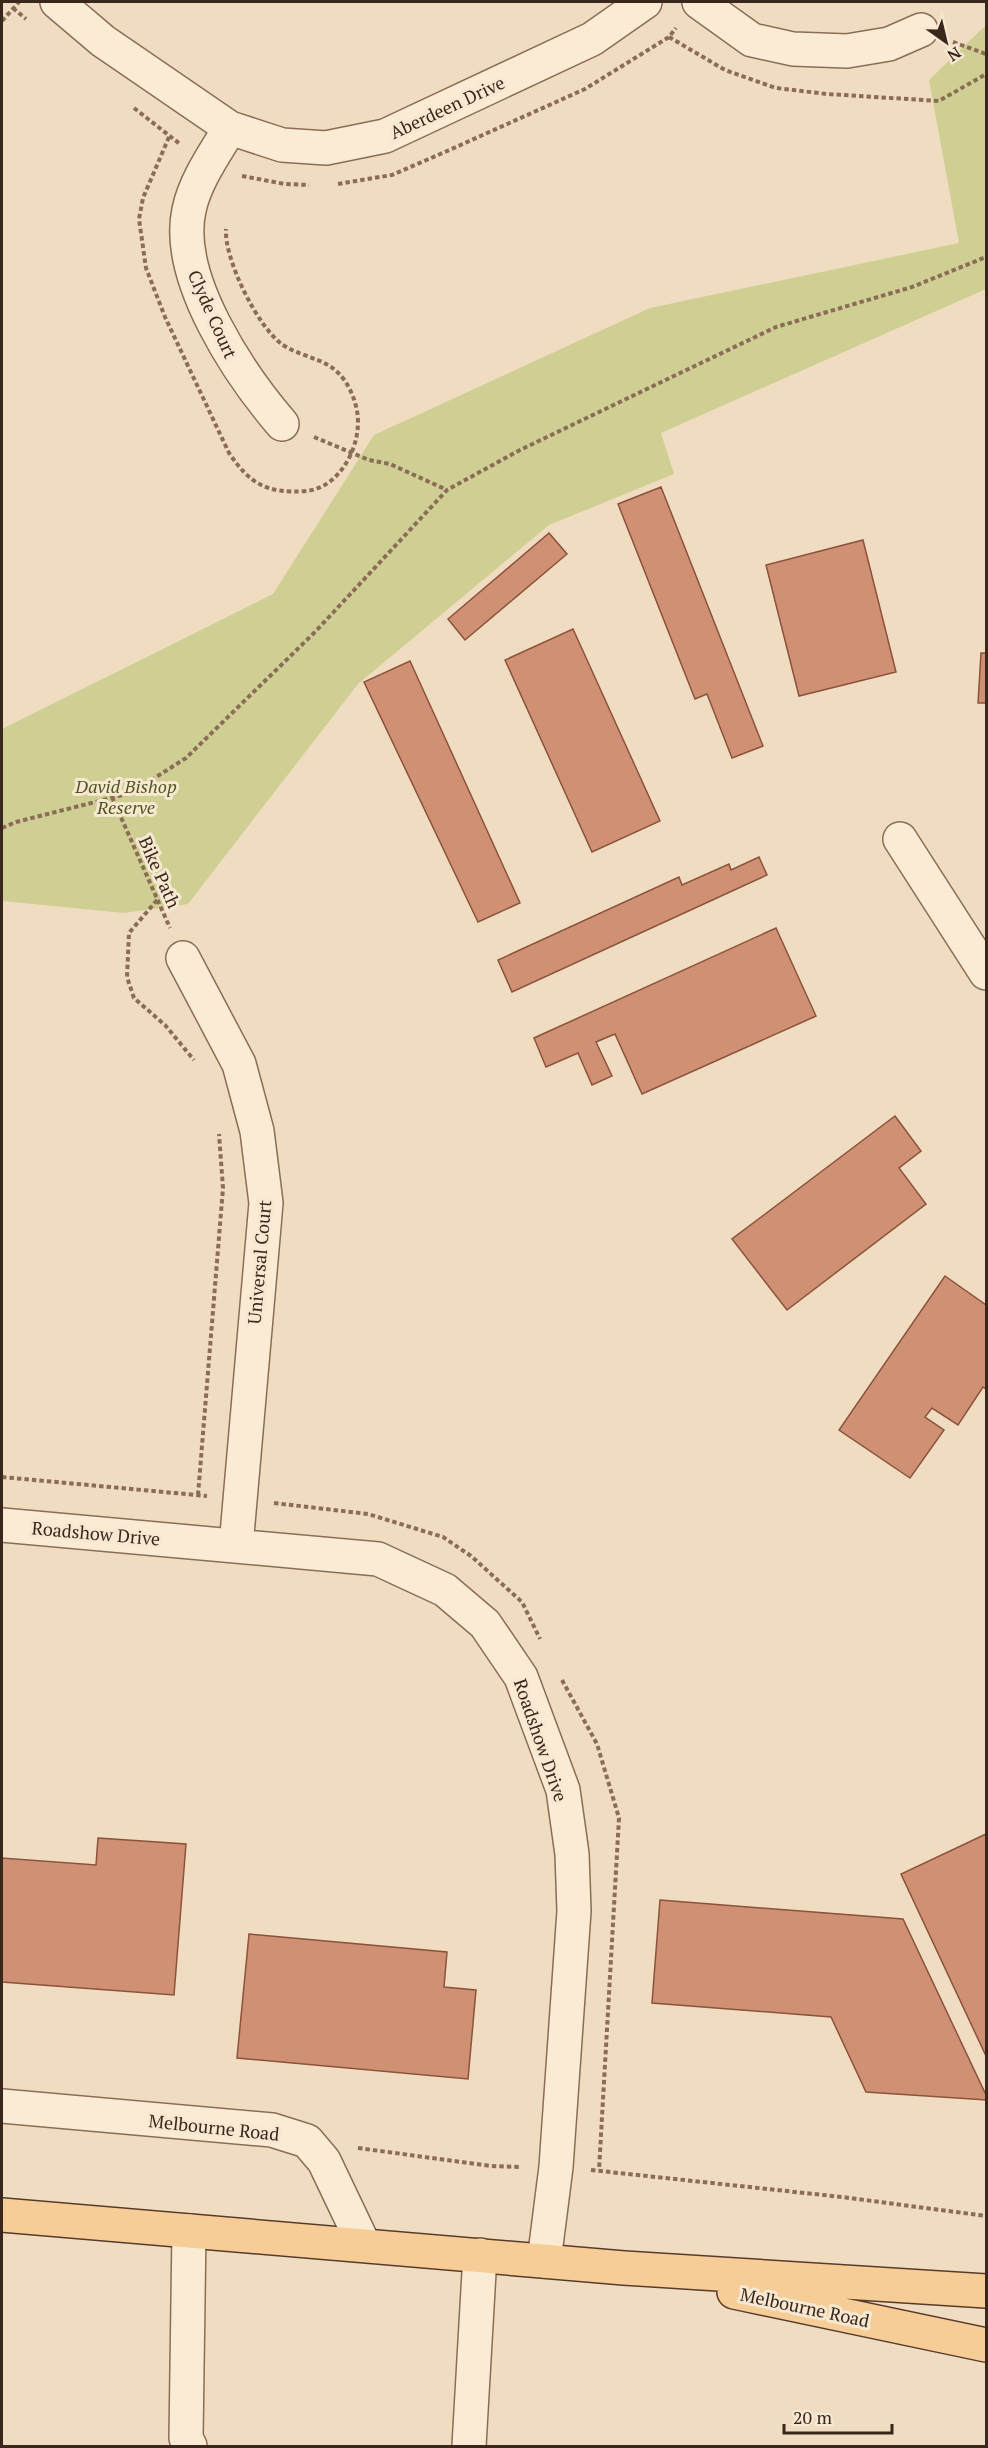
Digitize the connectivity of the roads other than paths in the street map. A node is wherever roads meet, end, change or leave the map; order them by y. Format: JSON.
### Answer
{"nodes":[{"id":1,"x":57,"y":2,"type":"edge"},
{"id":2,"x":645,"y":2,"type":"edge"},
{"id":3,"x":699,"y":2,"type":"edge"},
{"id":4,"x":921,"y":30,"type":"dead end"},
{"id":5,"x":230,"y":128,"type":"junction"},
{"id":6,"x":282,"y":424,"type":"road end"},
{"id":7,"x":900,"y":838,"type":"dead end"},
{"id":8,"x":183,"y":958,"type":"road end"},
{"id":9,"x":987,"y":974,"type":"edge"},
{"id":10,"x":2,"y":1525,"type":"edge"},
{"id":11,"x":236,"y":1546,"type":"junction"},
{"id":12,"x":2,"y":2106,"type":"edge"},
{"id":13,"x":2,"y":2215,"type":"edge"},
{"id":14,"x":189,"y":2231,"type":"junction"},
{"id":15,"x":364,"y":2245,"type":"junction"},
{"id":16,"x":480,"y":2255,"type":"junction"},
{"id":17,"x":544,"y":2260,"type":"junction"},
{"id":18,"x":624,"y":2268,"type":"junction"},
{"id":19,"x":987,"y":2291,"type":"edge"},
{"id":20,"x":987,"y":2345,"type":"edge"},
{"id":21,"x":185,"y":2444,"type":"edge"},
{"id":22,"x":469,"y":2446,"type":"edge"}],
"edges":[{"from":1,"to":5,"type":"street","name":"Aberdeen Drive"},
{"from":2,"to":5,"type":"street","name":"Aberdeen Drive"},
{"from":3,"to":4,"type":"street"},
{"from":5,"to":6,"type":"street","name":"Clyde Court"},
{"from":7,"to":9,"type":"street"},
{"from":8,"to":11,"type":"street","name":"Universal Court"},
{"from":10,"to":11,"type":"street","name":"Roadshow Drive"},
{"from":11,"to":17,"type":"street","name":"Roadshow Drive"},
{"from":12,"to":15,"type":"street","name":"Melbourne Road"},
{"from":13,"to":14,"type":"main road","name":"Melbourne Road"},
{"from":14,"to":15,"type":"main road","name":"Melbourne Road"},
{"from":14,"to":21,"type":"street"},
{"from":15,"to":16,"type":"main road","name":"Melbourne Road"},
{"from":16,"to":17,"type":"main road","name":"Melbourne Road"},
{"from":16,"to":22,"type":"street"},
{"from":17,"to":18,"type":"main road","name":"Melbourne Road"},
{"from":18,"to":19,"type":"main road","name":"Melbourne Road"},
{"from":18,"to":20,"type":"main road","name":"Melbourne Road"}]}
